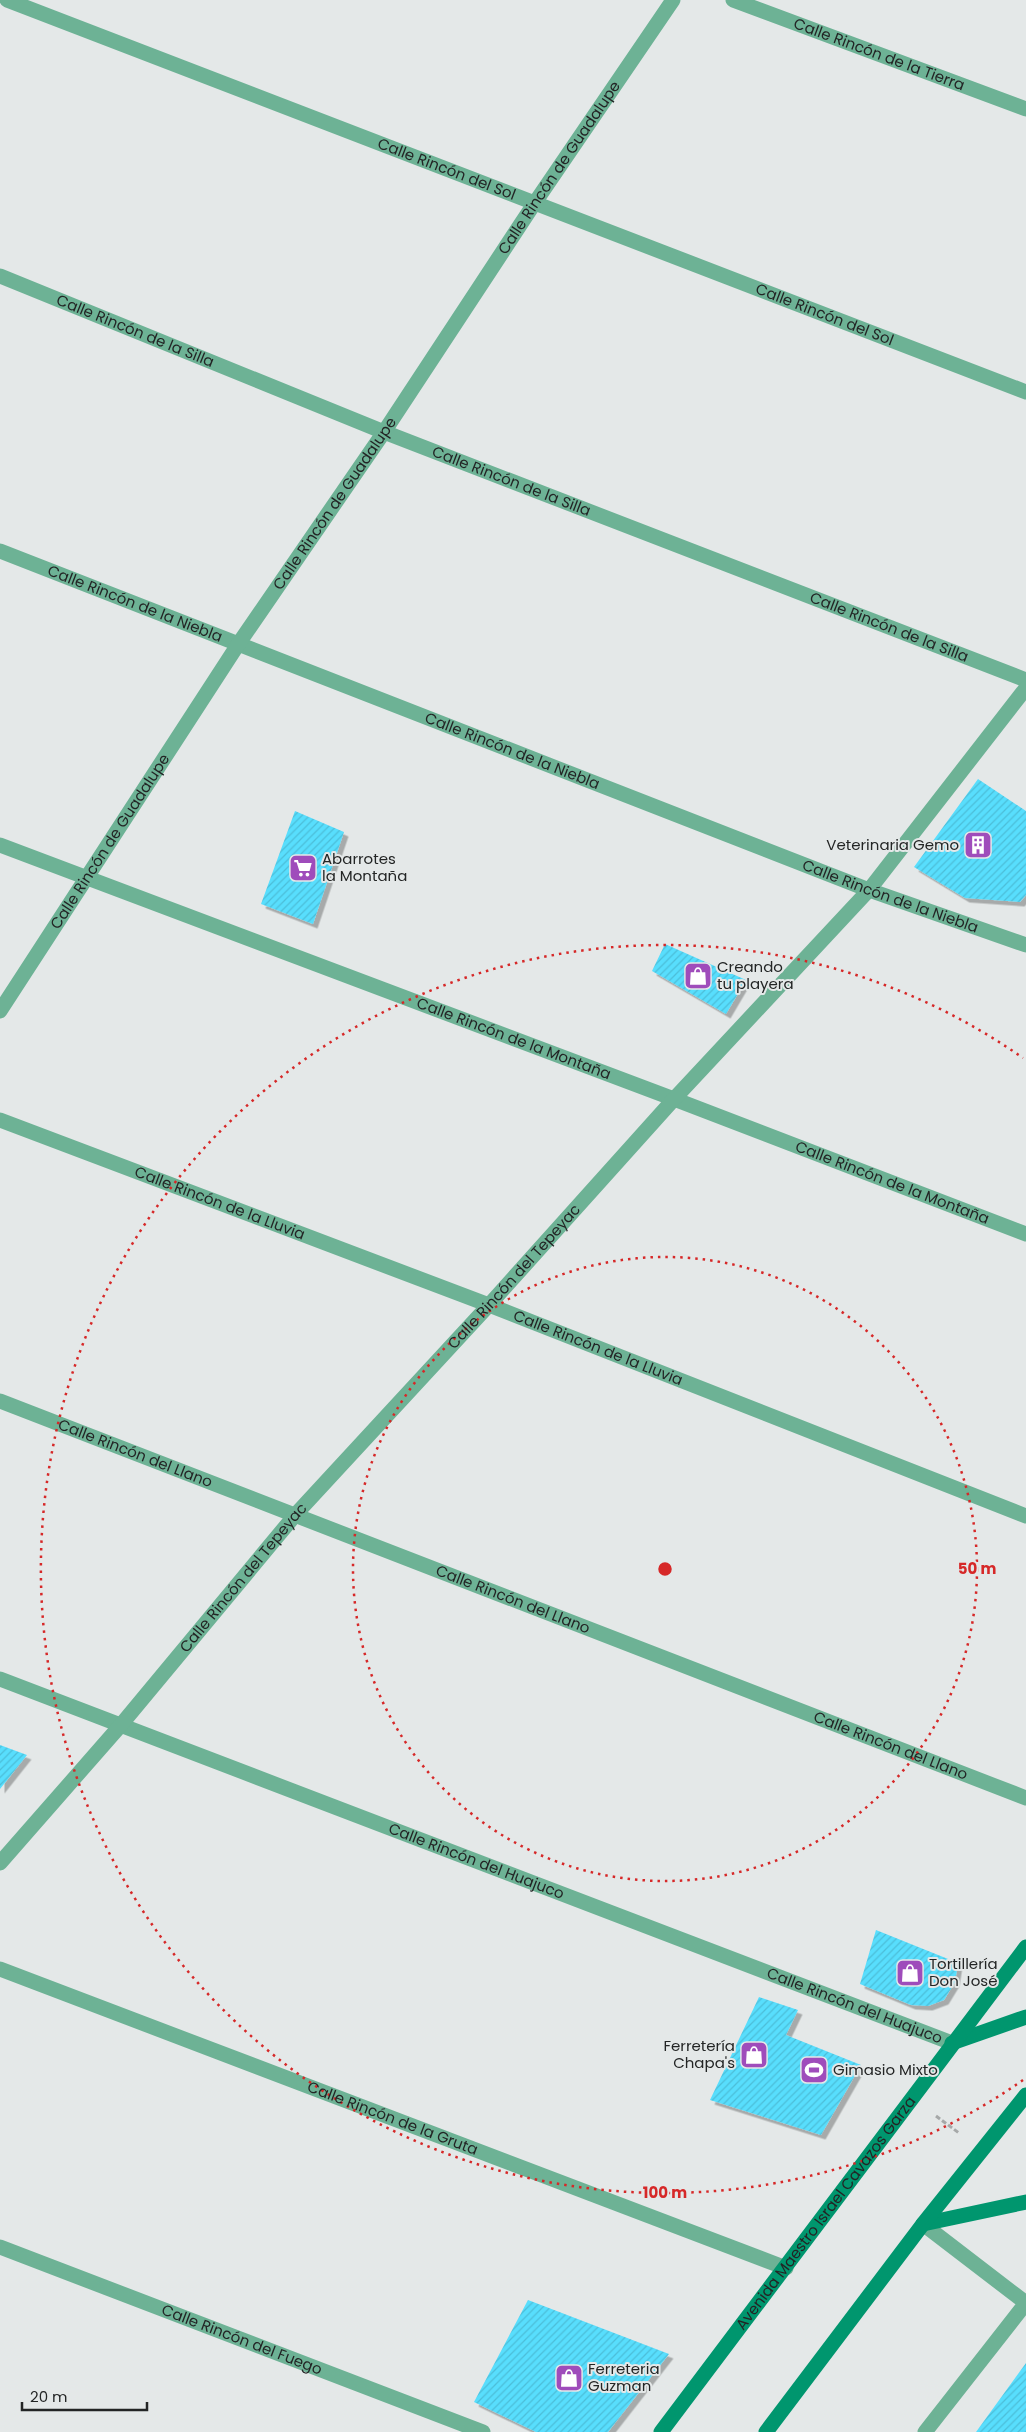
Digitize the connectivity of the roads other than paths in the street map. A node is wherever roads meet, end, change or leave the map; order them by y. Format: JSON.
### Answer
{"nodes":[{"id":1,"x":7,"y":0,"type":"edge"},
{"id":2,"x":673,"y":0,"type":"edge"},
{"id":3,"x":733,"y":0,"type":"edge"},
{"id":4,"x":1026,"y":109,"type":"edge"},
{"id":5,"x":534,"y":204,"type":"junction"},
{"id":6,"x":0,"y":276,"type":"edge"},
{"id":7,"x":1026,"y":392,"type":"edge"},
{"id":8,"x":384,"y":432,"type":"junction"},
{"id":9,"x":0,"y":551,"type":"edge"},
{"id":10,"x":239,"y":643,"type":"junction"},
{"id":11,"x":1026,"y":680,"type":"edge"},
{"id":12,"x":1026,"y":688,"type":"edge"},
{"id":13,"x":0,"y":845,"type":"edge"},
{"id":14,"x":84,"y":878,"type":"junction"},
{"id":15,"x":869,"y":890,"type":"junction"},
{"id":16,"x":1026,"y":945,"type":"edge"},
{"id":17,"x":0,"y":1011,"type":"edge"},
{"id":18,"x":674,"y":1099,"type":"junction"},
{"id":19,"x":0,"y":1120,"type":"edge"},
{"id":20,"x":1026,"y":1234,"type":"edge"},
{"id":21,"x":489,"y":1305,"type":"junction"},
{"id":22,"x":0,"y":1401,"type":"edge"},
{"id":23,"x":296,"y":1514,"type":"junction"},
{"id":24,"x":1026,"y":1516,"type":"edge"},
{"id":25,"x":0,"y":1679,"type":"edge"},
{"id":26,"x":120,"y":1726,"type":"junction"},
{"id":27,"x":1026,"y":1798,"type":"edge"},
{"id":28,"x":0,"y":1863,"type":"edge"},
{"id":29,"x":1026,"y":1947,"type":"edge"},
{"id":30,"x":0,"y":1969,"type":"edge"},
{"id":31,"x":1026,"y":2017,"type":"edge"},
{"id":32,"x":952,"y":2043,"type":"junction"},
{"id":33,"x":1026,"y":2095,"type":"edge"},
{"id":34,"x":1026,"y":2202,"type":"edge"},
{"id":35,"x":924,"y":2224,"type":"junction"},
{"id":36,"x":0,"y":2247,"type":"edge"},
{"id":37,"x":786,"y":2268,"type":"junction"},
{"id":38,"x":1026,"y":2303,"type":"edge"},
{"id":39,"x":483,"y":2432,"type":"edge"},
{"id":40,"x":661,"y":2432,"type":"edge"},
{"id":41,"x":766,"y":2432,"type":"edge"},
{"id":42,"x":924,"y":2432,"type":"edge"}],
"edges":[{"from":1,"to":5,"type":"street","name":"Calle Rincón del Sol"},
{"from":2,"to":5,"type":"street","name":"Calle Rincón de Guadalupe"},
{"from":3,"to":4,"type":"street","name":"Calle Rincón de la Tierra"},
{"from":5,"to":7,"type":"street","name":"Calle Rincón del Sol"},
{"from":5,"to":8,"type":"street","name":"Calle Rincón de Guadalupe"},
{"from":6,"to":8,"type":"street","name":"Calle Rincón de la Silla"},
{"from":8,"to":10,"type":"street","name":"Calle Rincón de Guadalupe"},
{"from":8,"to":11,"type":"street","name":"Calle Rincón de la Silla"},
{"from":9,"to":10,"type":"street","name":"Calle Rincón de la Niebla"},
{"from":10,"to":14,"type":"street","name":"Calle Rincón de Guadalupe"},
{"from":10,"to":15,"type":"street","name":"Calle Rincón de la Niebla"},
{"from":12,"to":15,"type":"street","name":"Calle Rincón del Tepeyac"},
{"from":13,"to":14,"type":"street","name":"Calle Rincón de la Montaña"},
{"from":14,"to":17,"type":"street","name":"Calle Rincón de Guadalupe"},
{"from":14,"to":18,"type":"street","name":"Calle Rincón de la Montaña"},
{"from":15,"to":16,"type":"street","name":"Calle Rincón de la Niebla"},
{"from":15,"to":18,"type":"street","name":"Calle Rincón del Tepeyac"},
{"from":18,"to":20,"type":"street","name":"Calle Rincón de la Montaña"},
{"from":18,"to":21,"type":"street","name":"Calle Rincón del Tepeyac"},
{"from":19,"to":21,"type":"street","name":"Calle Rincón de la Lluvia"},
{"from":21,"to":23,"type":"street","name":"Calle Rincón del Tepeyac"},
{"from":21,"to":24,"type":"street","name":"Calle Rincón de la Lluvia"},
{"from":22,"to":23,"type":"street","name":"Calle Rincón del Llano"},
{"from":23,"to":26,"type":"street","name":"Calle Rincón del Tepeyac"},
{"from":23,"to":27,"type":"street","name":"Calle Rincón del Llano"},
{"from":25,"to":26,"type":"street","name":"Calle Rincón del Huajuco"},
{"from":26,"to":28,"type":"street","name":"Calle Rincón del Tepeyac"},
{"from":26,"to":32,"type":"street","name":"Calle Rincón del Huajuco"},
{"from":29,"to":32,"type":"main road","name":"Avenida Maestro Israel Cavazos Garza"},
{"from":30,"to":37,"type":"street","name":"Calle Rincón de la Gruta"},
{"from":31,"to":32,"type":"main road"},
{"from":32,"to":37,"type":"main road","name":"Avenida Maestro Israel Cavazos Garza"},
{"from":33,"to":35,"type":"main road"},
{"from":34,"to":35,"type":"main road"},
{"from":35,"to":38,"type":"street"},
{"from":35,"to":41,"type":"main road"},
{"from":36,"to":39,"type":"street","name":"Calle Rincón del Fuego"},
{"from":37,"to":40,"type":"main road","name":"Avenida Maestro Israel Cavazos Garza"},
{"from":38,"to":42,"type":"street"}]}
